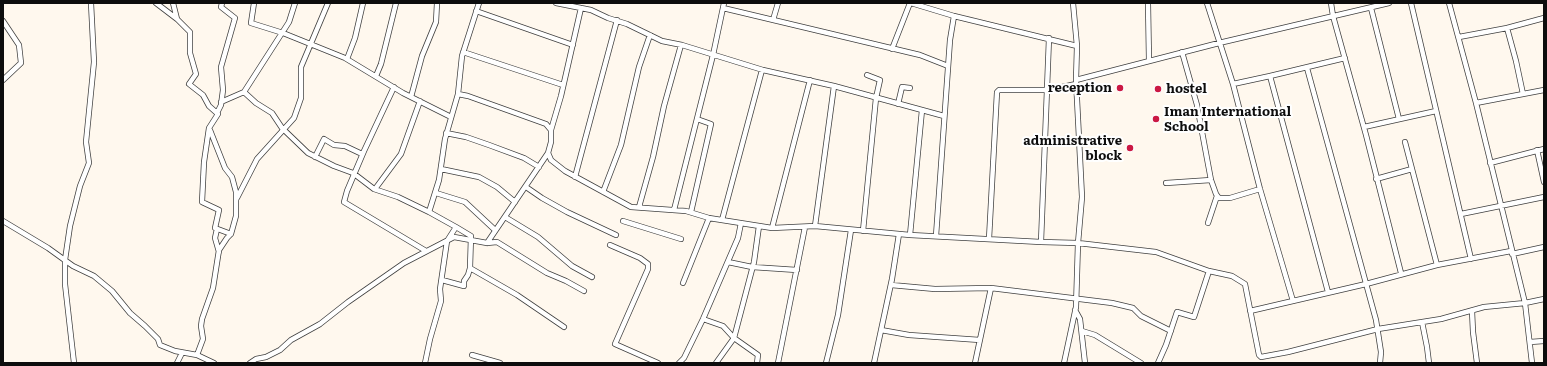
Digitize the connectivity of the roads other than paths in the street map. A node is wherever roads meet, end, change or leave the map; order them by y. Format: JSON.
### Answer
{"nodes":[{"id":1,"x":91,"y":3,"type":"edge"},
{"id":2,"x":156,"y":3,"type":"edge"},
{"id":3,"x":173,"y":3,"type":"edge"},
{"id":4,"x":222,"y":3,"type":"edge"},
{"id":5,"x":254,"y":3,"type":"edge"},
{"id":6,"x":295,"y":3,"type":"edge"},
{"id":7,"x":328,"y":3,"type":"edge"},
{"id":8,"x":363,"y":3,"type":"edge"},
{"id":9,"x":396,"y":3,"type":"edge"},
{"id":10,"x":437,"y":3,"type":"edge"},
{"id":11,"x":479,"y":3,"type":"edge"},
{"id":12,"x":556,"y":3,"type":"edge"},
{"id":13,"x":724,"y":3,"type":"edge"},
{"id":14,"x":778,"y":3,"type":"edge"},
{"id":15,"x":910,"y":3,"type":"edge"},
{"id":16,"x":1073,"y":3,"type":"edge"},
{"id":17,"x":1148,"y":3,"type":"edge"},
{"id":18,"x":1207,"y":3,"type":"edge"},
{"id":19,"x":1331,"y":3,"type":"edge"},
{"id":20,"x":1388,"y":3,"type":"edge"},
{"id":21,"x":1411,"y":3,"type":"edge"},
{"id":22,"x":1449,"y":3,"type":"edge"},
{"id":23,"x":565,"y":4,"type":"edge"},
{"id":24,"x":1380,"y":4,"type":"edge"},
{"id":25,"x":581,"y":8,"type":"junction"},
{"id":26,"x":723,"y":8,"type":"junction"},
{"id":27,"x":1371,"y":8,"type":"junction"},
{"id":28,"x":476,"y":11,"type":"junction"},
{"id":29,"x":954,"y":16,"type":"junction"},
{"id":30,"x":1333,"y":16,"type":"junction"},
{"id":31,"x":1544,"y":18,"type":"edge"},
{"id":32,"x":177,"y":19,"type":"junction"},
{"id":33,"x":3,"y":20,"type":"edge"},
{"id":34,"x":616,"y":20,"type":"junction"},
{"id":35,"x":773,"y":20,"type":"junction"},
{"id":36,"x":1507,"y":28,"type":"junction"},
{"id":37,"x":283,"y":32,"type":"junction"},
{"id":38,"x":650,"y":35,"type":"junction"},
{"id":39,"x":1459,"y":37,"type":"junction"},
{"id":40,"x":1049,"y":38,"type":"junction"},
{"id":41,"x":1219,"y":43,"type":"junction"},
{"id":42,"x":311,"y":44,"type":"junction"},
{"id":43,"x":573,"y":45,"type":"junction"},
{"id":44,"x":681,"y":45,"type":"junction"},
{"id":45,"x":1077,"y":46,"type":"junction"},
{"id":46,"x":892,"y":49,"type":"junction"},
{"id":47,"x":463,"y":52,"type":"junction"},
{"id":48,"x":1182,"y":52,"type":"junction"},
{"id":49,"x":713,"y":55,"type":"junction"},
{"id":50,"x":1345,"y":58,"type":"junction"},
{"id":51,"x":347,"y":59,"type":"junction"},
{"id":52,"x":1149,"y":61,"type":"junction"},
{"id":53,"x":948,"y":66,"type":"junction"},
{"id":54,"x":1307,"y":68,"type":"junction"},
{"id":55,"x":762,"y":70,"type":"junction"},
{"id":56,"x":376,"y":76,"type":"junction"},
{"id":57,"x":867,"y":76,"type":"dead end"},
{"id":58,"x":1270,"y":76,"type":"junction"},
{"id":59,"x":3,"y":80,"type":"edge"},
{"id":60,"x":810,"y":80,"type":"junction"},
{"id":61,"x":1076,"y":82,"type":"junction"},
{"id":62,"x":1233,"y":84,"type":"junction"},
{"id":63,"x":563,"y":85,"type":"junction"},
{"id":64,"x":834,"y":86,"type":"junction"},
{"id":65,"x":394,"y":87,"type":"junction"},
{"id":66,"x":910,"y":88,"type":"dead end"},
{"id":67,"x":1048,"y":90,"type":"junction"},
{"id":68,"x":1544,"y":90,"type":"edge"},
{"id":69,"x":244,"y":92,"type":"junction"},
{"id":70,"x":458,"y":94,"type":"junction"},
{"id":71,"x":1523,"y":94,"type":"junction"},
{"id":72,"x":411,"y":97,"type":"junction"},
{"id":73,"x":876,"y":98,"type":"junction"},
{"id":74,"x":420,"y":101,"type":"junction"},
{"id":75,"x":221,"y":102,"type":"junction"},
{"id":76,"x":1476,"y":103,"type":"junction"},
{"id":77,"x":898,"y":104,"type":"junction"},
{"id":78,"x":922,"y":110,"type":"junction"},
{"id":79,"x":1436,"y":110,"type":"junction"},
{"id":80,"x":217,"y":113,"type":"junction"},
{"id":81,"x":944,"y":116,"type":"junction"},
{"id":82,"x":451,"y":117,"type":"junction"},
{"id":83,"x":697,"y":118,"type":"junction"},
{"id":84,"x":1399,"y":119,"type":"junction"},
{"id":85,"x":1364,"y":127,"type":"junction"},
{"id":86,"x":209,"y":128,"type":"junction"},
{"id":87,"x":283,"y":130,"type":"junction"},
{"id":88,"x":551,"y":130,"type":"junction"},
{"id":89,"x":446,"y":133,"type":"junction"},
{"id":90,"x":1405,"y":142,"type":"dead end"},
{"id":91,"x":1544,"y":149,"type":"edge"},
{"id":92,"x":1537,"y":150,"type":"junction"},
{"id":93,"x":548,"y":153,"type":"junction"},
{"id":94,"x":362,"y":154,"type":"junction"},
{"id":95,"x":315,"y":157,"type":"junction"},
{"id":96,"x":1490,"y":163,"type":"junction"},
{"id":97,"x":539,"y":167,"type":"junction"},
{"id":98,"x":441,"y":169,"type":"junction"},
{"id":99,"x":1412,"y":169,"type":"junction"},
{"id":100,"x":354,"y":174,"type":"junction"},
{"id":101,"x":575,"y":177,"type":"junction"},
{"id":102,"x":1376,"y":179,"type":"junction"},
{"id":103,"x":1211,"y":180,"type":"junction"},
{"id":104,"x":1544,"y":182,"type":"edge"},
{"id":105,"x":1166,"y":183,"type":"dead end"},
{"id":106,"x":526,"y":187,"type":"junction"},
{"id":107,"x":375,"y":189,"type":"junction"},
{"id":108,"x":1260,"y":189,"type":"junction"},
{"id":109,"x":603,"y":192,"type":"junction"},
{"id":110,"x":436,"y":193,"type":"junction"},
{"id":111,"x":1217,"y":196,"type":"junction"},
{"id":112,"x":1544,"y":197,"type":"edge"},
{"id":113,"x":236,"y":198,"type":"junction"},
{"id":114,"x":515,"y":202,"type":"junction"},
{"id":115,"x":1501,"y":205,"type":"junction"},
{"id":116,"x":639,"y":207,"type":"junction"},
{"id":117,"x":674,"y":210,"type":"junction"},
{"id":118,"x":429,"y":212,"type":"junction"},
{"id":119,"x":692,"y":212,"type":"junction"},
{"id":120,"x":1460,"y":214,"type":"junction"},
{"id":121,"x":504,"y":217,"type":"junction"},
{"id":122,"x":709,"y":218,"type":"junction"},
{"id":123,"x":722,"y":220,"type":"junction"},
{"id":124,"x":623,"y":221,"type":"dead end"},
{"id":125,"x":3,"y":222,"type":"edge"},
{"id":126,"x":741,"y":223,"type":"junction"},
{"id":127,"x":1208,"y":223,"type":"dead end"},
{"id":128,"x":759,"y":226,"type":"junction"},
{"id":129,"x":815,"y":226,"type":"junction"},
{"id":130,"x":456,"y":227,"type":"junction"},
{"id":131,"x":805,"y":227,"type":"junction"},
{"id":132,"x":772,"y":228,"type":"junction"},
{"id":133,"x":217,"y":229,"type":"junction"},
{"id":134,"x":495,"y":230,"type":"junction"},
{"id":135,"x":851,"y":230,"type":"junction"},
{"id":136,"x":863,"y":231,"type":"junction"},
{"id":137,"x":231,"y":234,"type":"junction"},
{"id":138,"x":899,"y":234,"type":"junction"},
{"id":139,"x":616,"y":235,"type":"dead end"},
{"id":140,"x":910,"y":235,"type":"junction"},
{"id":141,"x":936,"y":236,"type":"junction"},
{"id":142,"x":681,"y":239,"type":"dead end"},
{"id":143,"x":470,"y":240,"type":"junction"},
{"id":144,"x":989,"y":240,"type":"junction"},
{"id":145,"x":447,"y":241,"type":"junction"},
{"id":146,"x":1041,"y":242,"type":"junction"},
{"id":147,"x":487,"y":243,"type":"junction"},
{"id":148,"x":1078,"y":243,"type":"junction"},
{"id":149,"x":610,"y":244,"type":"dead end"},
{"id":150,"x":1544,"y":247,"type":"edge"},
{"id":151,"x":426,"y":251,"type":"junction"},
{"id":152,"x":219,"y":253,"type":"junction"},
{"id":153,"x":1512,"y":253,"type":"junction"},
{"id":154,"x":1471,"y":259,"type":"junction"},
{"id":155,"x":65,"y":260,"type":"junction"},
{"id":156,"x":728,"y":262,"type":"junction"},
{"id":157,"x":1437,"y":264,"type":"junction"},
{"id":158,"x":752,"y":267,"type":"junction"},
{"id":159,"x":470,"y":268,"type":"junction"},
{"id":160,"x":796,"y":270,"type":"junction"},
{"id":161,"x":1210,"y":271,"type":"junction"},
{"id":162,"x":1401,"y":273,"type":"junction"},
{"id":163,"x":592,"y":277,"type":"dead end"},
{"id":164,"x":442,"y":280,"type":"junction"},
{"id":165,"x":683,"y":283,"type":"dead end"},
{"id":166,"x":1366,"y":284,"type":"junction"},
{"id":167,"x":891,"y":285,"type":"junction"},
{"id":168,"x":991,"y":288,"type":"junction"},
{"id":169,"x":584,"y":291,"type":"dead end"},
{"id":170,"x":1328,"y":292,"type":"junction"},
{"id":171,"x":1075,"y":298,"type":"junction"},
{"id":172,"x":1544,"y":299,"type":"edge"},
{"id":173,"x":1293,"y":301,"type":"junction"},
{"id":174,"x":1524,"y":303,"type":"junction"},
{"id":175,"x":1075,"y":310,"type":"junction"},
{"id":176,"x":1250,"y":311,"type":"junction"},
{"id":177,"x":1472,"y":311,"type":"junction"},
{"id":178,"x":703,"y":319,"type":"junction"},
{"id":179,"x":1422,"y":322,"type":"junction"},
{"id":180,"x":564,"y":327,"type":"dead end"},
{"id":181,"x":1378,"y":329,"type":"junction"},
{"id":182,"x":881,"y":330,"type":"junction"},
{"id":183,"x":1082,"y":331,"type":"junction"},
{"id":184,"x":1171,"y":331,"type":"junction"},
{"id":185,"x":734,"y":338,"type":"junction"},
{"id":186,"x":980,"y":340,"type":"junction"},
{"id":187,"x":1544,"y":341,"type":"edge"},
{"id":188,"x":1530,"y":342,"type":"junction"},
{"id":189,"x":182,"y":352,"type":"junction"},
{"id":190,"x":197,"y":355,"type":"junction"},
{"id":191,"x":472,"y":355,"type":"dead end"},
{"id":192,"x":1133,"y":361,"type":"edge"},
{"id":193,"x":74,"y":363,"type":"edge"},
{"id":194,"x":177,"y":363,"type":"edge"},
{"id":195,"x":214,"y":363,"type":"edge"},
{"id":196,"x":250,"y":363,"type":"edge"},
{"id":197,"x":425,"y":363,"type":"edge"},
{"id":198,"x":500,"y":363,"type":"edge"},
{"id":199,"x":658,"y":363,"type":"edge"},
{"id":200,"x":680,"y":363,"type":"edge"},
{"id":201,"x":716,"y":363,"type":"edge"},
{"id":202,"x":757,"y":363,"type":"edge"},
{"id":203,"x":778,"y":363,"type":"edge"},
{"id":204,"x":826,"y":363,"type":"edge"},
{"id":205,"x":874,"y":363,"type":"edge"},
{"id":206,"x":975,"y":363,"type":"edge"},
{"id":207,"x":1064,"y":363,"type":"edge"},
{"id":208,"x":1085,"y":363,"type":"edge"},
{"id":209,"x":1141,"y":363,"type":"edge"},
{"id":210,"x":1158,"y":363,"type":"edge"},
{"id":211,"x":1380,"y":363,"type":"edge"},
{"id":212,"x":1429,"y":363,"type":"edge"},
{"id":213,"x":1477,"y":363,"type":"edge"},
{"id":214,"x":1532,"y":363,"type":"edge"}],
"edges":[{"from":1,"to":155,"type":"street"},
{"from":2,"to":32,"type":"street"},
{"from":3,"to":32,"type":"street"},
{"from":4,"to":75,"type":"street"},
{"from":5,"to":37,"type":"street"},
{"from":6,"to":37,"type":"street"},
{"from":7,"to":42,"type":"street"},
{"from":8,"to":51,"type":"street"},
{"from":9,"to":56,"type":"street"},
{"from":10,"to":72,"type":"street"},
{"from":11,"to":28,"type":"street"},
{"from":12,"to":23,"type":"street"},
{"from":13,"to":26,"type":"street"},
{"from":14,"to":35,"type":"street"},
{"from":15,"to":29,"type":"street"},
{"from":15,"to":46,"type":"street"},
{"from":16,"to":45,"type":"street"},
{"from":17,"to":52,"type":"street"},
{"from":18,"to":41,"type":"street"},
{"from":19,"to":30,"type":"street"},
{"from":20,"to":24,"type":"street"},
{"from":21,"to":79,"type":"street"},
{"from":22,"to":39,"type":"street"},
{"from":23,"to":25,"type":"street"},
{"from":24,"to":27,"type":"street"},
{"from":25,"to":34,"type":"street"},
{"from":25,"to":43,"type":"street"},
{"from":26,"to":35,"type":"street"},
{"from":26,"to":49,"type":"street"},
{"from":27,"to":30,"type":"street"},
{"from":27,"to":84,"type":"street"},
{"from":28,"to":43,"type":"street"},
{"from":28,"to":47,"type":"street"},
{"from":29,"to":40,"type":"street"},
{"from":29,"to":53,"type":"street"},
{"from":30,"to":41,"type":"street"},
{"from":30,"to":50,"type":"street"},
{"from":31,"to":36,"type":"street"},
{"from":32,"to":80,"type":"street"},
{"from":33,"to":59,"type":"street"},
{"from":34,"to":38,"type":"street"},
{"from":34,"to":101,"type":"street"},
{"from":35,"to":46,"type":"street"},
{"from":36,"to":39,"type":"street"},
{"from":36,"to":71,"type":"street"},
{"from":37,"to":42,"type":"street"},
{"from":37,"to":69,"type":"street"},
{"from":38,"to":44,"type":"street"},
{"from":38,"to":109,"type":"street"},
{"from":39,"to":76,"type":"street"},
{"from":40,"to":45,"type":"street"},
{"from":40,"to":67,"type":"street"},
{"from":41,"to":48,"type":"street"},
{"from":41,"to":62,"type":"street"},
{"from":42,"to":51,"type":"street"},
{"from":42,"to":87,"type":"street"},
{"from":43,"to":63,"type":"street"},
{"from":44,"to":49,"type":"street"},
{"from":44,"to":116,"type":"street"},
{"from":45,"to":61,"type":"street"},
{"from":46,"to":53,"type":"street"},
{"from":47,"to":63,"type":"street"},
{"from":47,"to":70,"type":"street"},
{"from":48,"to":52,"type":"street"},
{"from":48,"to":103,"type":"street"},
{"from":49,"to":55,"type":"street"},
{"from":49,"to":83,"type":"street"},
{"from":50,"to":54,"type":"street"},
{"from":50,"to":85,"type":"street"},
{"from":51,"to":56,"type":"street"},
{"from":52,"to":61,"type":"street"},
{"from":53,"to":81,"type":"street"},
{"from":54,"to":58,"type":"street"},
{"from":54,"to":166,"type":"street"},
{"from":55,"to":60,"type":"street"},
{"from":55,"to":123,"type":"street"},
{"from":56,"to":65,"type":"street"},
{"from":57,"to":73,"type":"street"},
{"from":58,"to":62,"type":"street"},
{"from":58,"to":170,"type":"street"},
{"from":60,"to":64,"type":"street"},
{"from":60,"to":132,"type":"street"},
{"from":61,"to":67,"type":"street"},
{"from":61,"to":148,"type":"street"},
{"from":62,"to":108,"type":"street"},
{"from":63,"to":88,"type":"street"},
{"from":64,"to":73,"type":"street"},
{"from":64,"to":129,"type":"street"},
{"from":65,"to":72,"type":"street"},
{"from":65,"to":94,"type":"street"},
{"from":66,"to":77,"type":"street"},
{"from":67,"to":144,"type":"street"},
{"from":67,"to":146,"type":"street"},
{"from":68,"to":71,"type":"street"},
{"from":69,"to":75,"type":"street"},
{"from":69,"to":87,"type":"street"},
{"from":70,"to":82,"type":"street"},
{"from":70,"to":88,"type":"street"},
{"from":71,"to":76,"type":"street"},
{"from":72,"to":74,"type":"street"},
{"from":73,"to":77,"type":"street"},
{"from":73,"to":136,"type":"street"},
{"from":74,"to":82,"type":"street"},
{"from":74,"to":107,"type":"street"},
{"from":75,"to":80,"type":"street"},
{"from":76,"to":96,"type":"street"},
{"from":77,"to":78,"type":"street"},
{"from":78,"to":81,"type":"street"},
{"from":78,"to":140,"type":"street"},
{"from":79,"to":84,"type":"street"},
{"from":79,"to":120,"type":"street"},
{"from":80,"to":86,"type":"street"},
{"from":81,"to":141,"type":"street"},
{"from":82,"to":89,"type":"street"},
{"from":83,"to":117,"type":"street"},
{"from":83,"to":119,"type":"street"},
{"from":84,"to":85,"type":"street"},
{"from":85,"to":102,"type":"street"},
{"from":86,"to":113,"type":"street"},
{"from":86,"to":133,"type":"street"},
{"from":87,"to":95,"type":"street"},
{"from":87,"to":113,"type":"street"},
{"from":88,"to":93,"type":"street"},
{"from":89,"to":97,"type":"street"},
{"from":89,"to":98,"type":"street"},
{"from":90,"to":99,"type":"street"},
{"from":91,"to":92,"type":"street"},
{"from":92,"to":96,"type":"street"},
{"from":92,"to":104,"type":"street"},
{"from":93,"to":97,"type":"street"},
{"from":93,"to":101,"type":"street"},
{"from":94,"to":95,"type":"street"},
{"from":94,"to":100,"type":"street"},
{"from":95,"to":100,"type":"street"},
{"from":96,"to":115,"type":"street"},
{"from":97,"to":106,"type":"street"},
{"from":98,"to":110,"type":"street"},
{"from":98,"to":114,"type":"street"},
{"from":99,"to":102,"type":"street"},
{"from":99,"to":157,"type":"street"},
{"from":100,"to":107,"type":"street"},
{"from":100,"to":151,"type":"street"},
{"from":101,"to":109,"type":"street"},
{"from":102,"to":162,"type":"street"},
{"from":103,"to":105,"type":"street"},
{"from":103,"to":111,"type":"street"},
{"from":106,"to":114,"type":"street"},
{"from":106,"to":139,"type":"street"},
{"from":107,"to":118,"type":"street"},
{"from":108,"to":111,"type":"street"},
{"from":108,"to":173,"type":"street"},
{"from":109,"to":116,"type":"street"},
{"from":110,"to":118,"type":"street"},
{"from":110,"to":134,"type":"street"},
{"from":111,"to":127,"type":"street"},
{"from":112,"to":115,"type":"street"},
{"from":113,"to":137,"type":"street"},
{"from":114,"to":121,"type":"street"},
{"from":115,"to":120,"type":"street"},
{"from":115,"to":153,"type":"street"},
{"from":116,"to":117,"type":"street"},
{"from":117,"to":119,"type":"street"},
{"from":118,"to":130,"type":"street"},
{"from":119,"to":122,"type":"street"},
{"from":120,"to":154,"type":"street"},
{"from":121,"to":134,"type":"street"},
{"from":121,"to":163,"type":"street"},
{"from":122,"to":123,"type":"street"},
{"from":122,"to":165,"type":"street"},
{"from":123,"to":126,"type":"street"},
{"from":124,"to":142,"type":"street"},
{"from":125,"to":155,"type":"street"},
{"from":126,"to":128,"type":"street"},
{"from":126,"to":156,"type":"street"},
{"from":128,"to":132,"type":"street"},
{"from":128,"to":158,"type":"street"},
{"from":129,"to":131,"type":"street"},
{"from":129,"to":135,"type":"street"},
{"from":130,"to":143,"type":"street"},
{"from":130,"to":145,"type":"street"},
{"from":131,"to":132,"type":"street"},
{"from":131,"to":160,"type":"street"},
{"from":133,"to":137,"type":"street"},
{"from":133,"to":152,"type":"street"},
{"from":134,"to":147,"type":"street"},
{"from":135,"to":136,"type":"street"},
{"from":135,"to":204,"type":"street"},
{"from":136,"to":138,"type":"street"},
{"from":137,"to":152,"type":"street"},
{"from":138,"to":140,"type":"street"},
{"from":138,"to":167,"type":"street"},
{"from":140,"to":141,"type":"street"},
{"from":141,"to":144,"type":"street"},
{"from":143,"to":145,"type":"street"},
{"from":143,"to":147,"type":"street"},
{"from":143,"to":159,"type":"street"},
{"from":144,"to":146,"type":"street"},
{"from":145,"to":151,"type":"street"},
{"from":145,"to":164,"type":"street"},
{"from":146,"to":148,"type":"street"},
{"from":147,"to":169,"type":"street"},
{"from":148,"to":161,"type":"street"},
{"from":148,"to":171,"type":"street"},
{"from":149,"to":199,"type":"street"},
{"from":150,"to":153,"type":"street"},
{"from":151,"to":196,"type":"street"},
{"from":152,"to":190,"type":"street"},
{"from":153,"to":154,"type":"street"},
{"from":153,"to":174,"type":"street"},
{"from":154,"to":157,"type":"street"},
{"from":155,"to":189,"type":"street"},
{"from":155,"to":193,"type":"street"},
{"from":156,"to":158,"type":"street"},
{"from":156,"to":178,"type":"street"},
{"from":157,"to":162,"type":"street"},
{"from":158,"to":160,"type":"street"},
{"from":158,"to":185,"type":"street"},
{"from":159,"to":164,"type":"street"},
{"from":159,"to":180,"type":"street"},
{"from":160,"to":203,"type":"street"},
{"from":161,"to":176,"type":"street"},
{"from":161,"to":184,"type":"street"},
{"from":162,"to":166,"type":"street"},
{"from":164,"to":197,"type":"street"},
{"from":166,"to":170,"type":"street"},
{"from":166,"to":181,"type":"street"},
{"from":167,"to":168,"type":"street"},
{"from":167,"to":182,"type":"street"},
{"from":168,"to":171,"type":"street"},
{"from":168,"to":186,"type":"street"},
{"from":170,"to":173,"type":"street"},
{"from":171,"to":175,"type":"street"},
{"from":171,"to":184,"type":"street"},
{"from":172,"to":174,"type":"street"},
{"from":173,"to":176,"type":"street"},
{"from":174,"to":177,"type":"street"},
{"from":174,"to":188,"type":"street"},
{"from":175,"to":183,"type":"street"},
{"from":175,"to":207,"type":"street"},
{"from":176,"to":181,"type":"street"},
{"from":177,"to":179,"type":"street"},
{"from":177,"to":213,"type":"street"},
{"from":178,"to":185,"type":"street"},
{"from":178,"to":200,"type":"street"},
{"from":179,"to":181,"type":"street"},
{"from":179,"to":212,"type":"street"},
{"from":181,"to":211,"type":"street"},
{"from":182,"to":186,"type":"street"},
{"from":182,"to":205,"type":"street"},
{"from":183,"to":192,"type":"street"},
{"from":183,"to":208,"type":"street"},
{"from":184,"to":210,"type":"street"},
{"from":185,"to":201,"type":"street"},
{"from":185,"to":202,"type":"street"},
{"from":186,"to":206,"type":"street"},
{"from":187,"to":188,"type":"street"},
{"from":188,"to":214,"type":"street"},
{"from":189,"to":190,"type":"street"},
{"from":189,"to":194,"type":"street"},
{"from":190,"to":195,"type":"street"},
{"from":191,"to":198,"type":"street"},
{"from":192,"to":209,"type":"street"}]}
